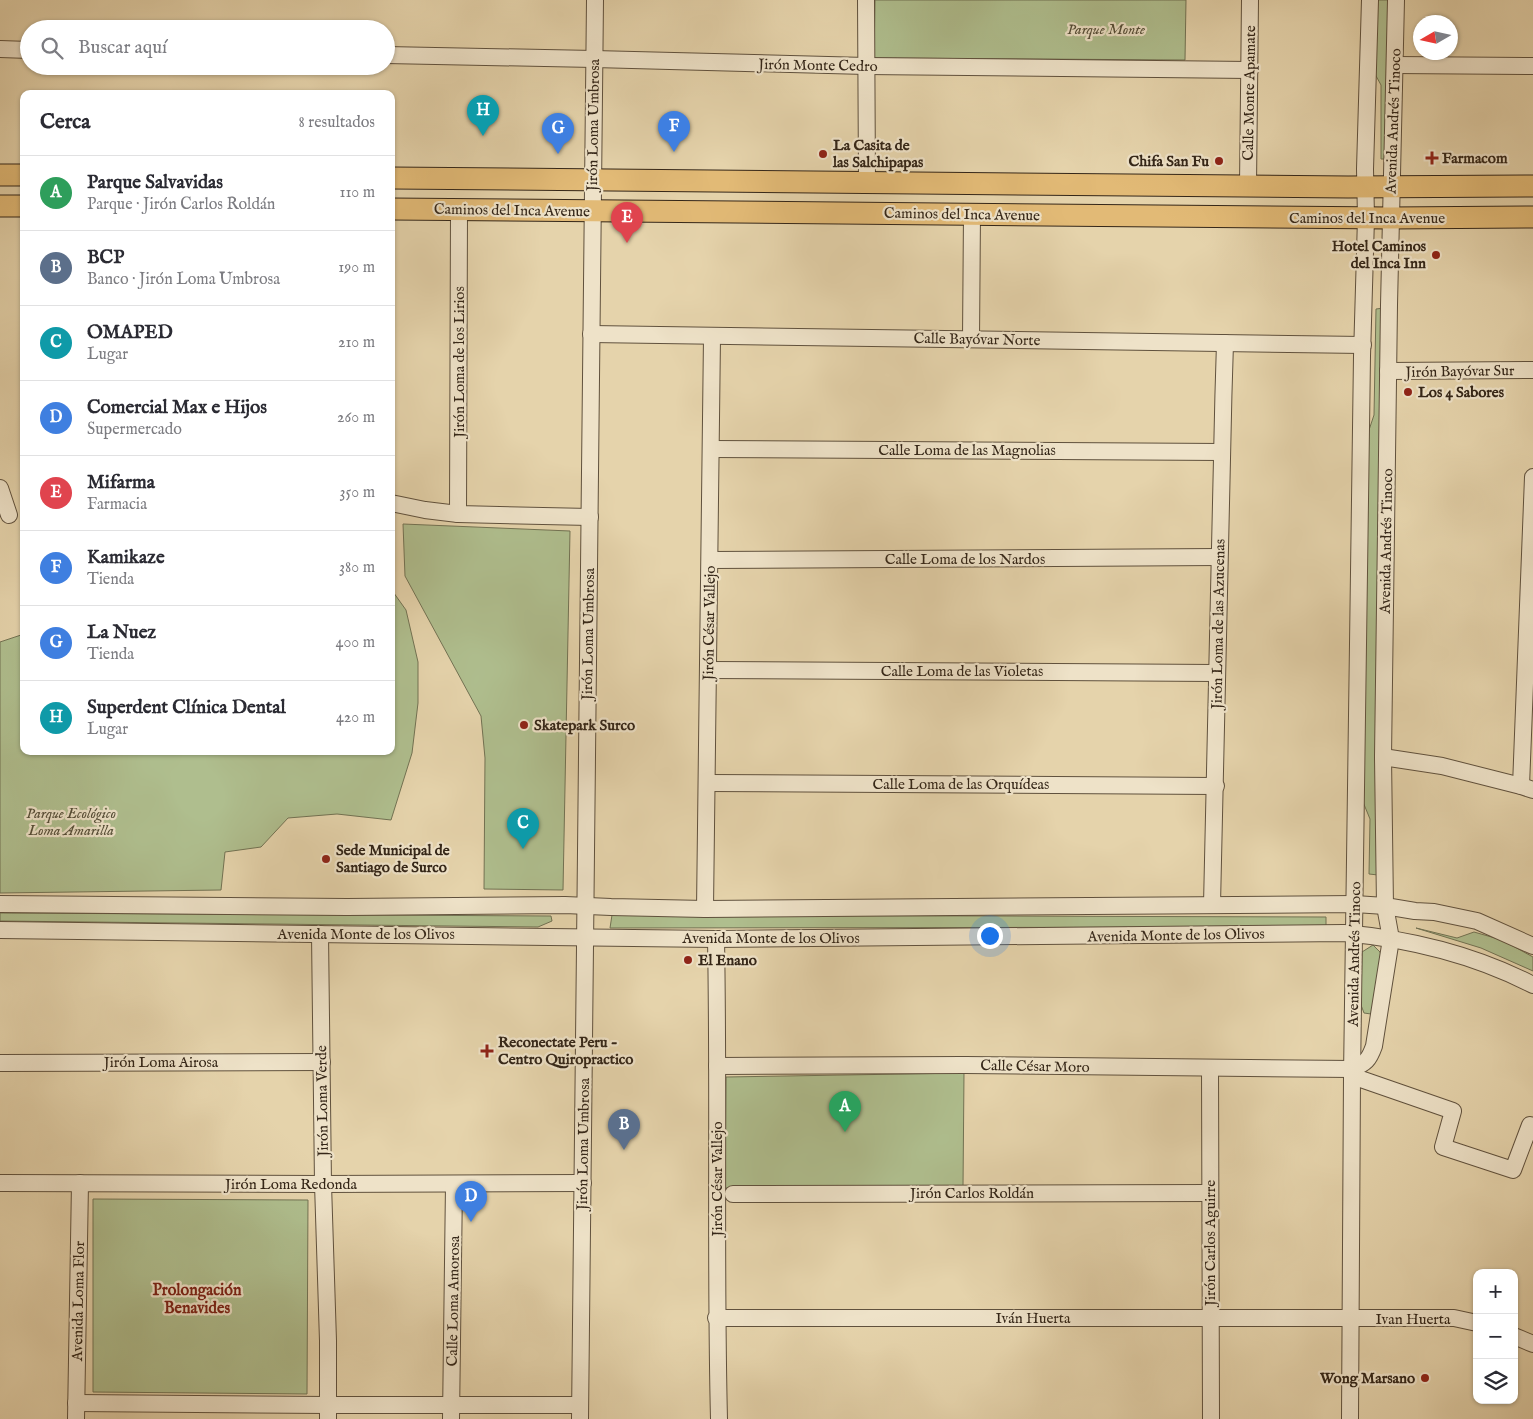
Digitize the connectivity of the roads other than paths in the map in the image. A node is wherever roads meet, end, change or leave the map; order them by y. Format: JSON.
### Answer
{"nodes":[{"id":1,"x":595,"y":0,"type":"edge"},
{"id":2,"x":866,"y":0,"type":"edge"},
{"id":3,"x":1250,"y":0,"type":"edge"},
{"id":4,"x":1370,"y":0,"type":"edge"},
{"id":5,"x":1396,"y":0,"type":"edge"},
{"id":6,"x":0,"y":49,"type":"edge"},
{"id":7,"x":20,"y":50,"type":"edge"},
{"id":8,"x":395,"y":55,"type":"edge"},
{"id":9,"x":594,"y":59,"type":"junction"},
{"id":10,"x":1395,"y":65,"type":"junction"},
{"id":11,"x":866,"y":66,"type":"junction"},
{"id":12,"x":1533,"y":66,"type":"edge"},
{"id":13,"x":1250,"y":70,"type":"junction"},
{"id":14,"x":0,"y":175,"type":"edge"},
{"id":15,"x":20,"y":175,"type":"edge"},
{"id":16,"x":395,"y":178,"type":"edge"},
{"id":17,"x":593,"y":180,"type":"junction"},
{"id":18,"x":867,"y":181,"type":"junction"},
{"id":19,"x":1248,"y":185,"type":"junction"},
{"id":20,"x":1366,"y":186,"type":"junction"},
{"id":21,"x":1391,"y":186,"type":"junction"},
{"id":22,"x":1533,"y":186,"type":"edge"},
{"id":23,"x":0,"y":206,"type":"edge"},
{"id":24,"x":20,"y":206,"type":"edge"},
{"id":25,"x":395,"y":209,"type":"edge"},
{"id":26,"x":459,"y":210,"type":"junction"},
{"id":27,"x":592,"y":211,"type":"junction"},
{"id":28,"x":972,"y":214,"type":"junction"},
{"id":29,"x":1533,"y":217,"type":"edge"},
{"id":30,"x":1366,"y":218,"type":"junction"},
{"id":31,"x":1390,"y":218,"type":"junction"},
{"id":32,"x":591,"y":334,"type":"junction"},
{"id":33,"x":712,"y":337,"type":"junction"},
{"id":34,"x":971,"y":339,"type":"junction"},
{"id":35,"x":1225,"y":342,"type":"junction"},
{"id":36,"x":1363,"y":345,"type":"junction"},
{"id":37,"x":1533,"y":370,"type":"edge"},
{"id":38,"x":1388,"y":371,"type":"junction"},
{"id":39,"x":711,"y":449,"type":"junction"},
{"id":40,"x":1222,"y":452,"type":"junction"},
{"id":41,"x":1533,"y":477,"type":"edge"},
{"id":42,"x":0,"y":488,"type":"edge"},
{"id":43,"x":1532,"y":502,"type":"edge"},
{"id":44,"x":395,"y":504,"type":"edge"},
{"id":45,"x":11,"y":514,"type":"edge"},
{"id":46,"x":458,"y":514,"type":"junction"},
{"id":47,"x":590,"y":517,"type":"junction"},
{"id":48,"x":1220,"y":557,"type":"junction"},
{"id":49,"x":710,"y":560,"type":"junction"},
{"id":50,"x":1530,"y":648,"type":"edge"},
{"id":51,"x":708,"y":670,"type":"junction"},
{"id":52,"x":1216,"y":673,"type":"junction"},
{"id":53,"x":1383,"y":757,"type":"junction"},
{"id":54,"x":707,"y":783,"type":"junction"},
{"id":55,"x":1216,"y":786,"type":"junction"},
{"id":56,"x":1527,"y":788,"type":"edge"},
{"id":57,"x":0,"y":904,"type":"edge"},
{"id":58,"x":1355,"y":904,"type":"junction"},
{"id":59,"x":1212,"y":905,"type":"junction"},
{"id":60,"x":586,"y":906,"type":"junction"},
{"id":61,"x":1385,"y":906,"type":"junction"},
{"id":62,"x":705,"y":909,"type":"junction"},
{"id":63,"x":0,"y":930,"type":"edge"},
{"id":64,"x":320,"y":934,"type":"junction"},
{"id":65,"x":1355,"y":934,"type":"junction"},
{"id":66,"x":586,"y":936,"type":"junction"},
{"id":67,"x":716,"y":939,"type":"junction"},
{"id":68,"x":1391,"y":939,"type":"junction"},
{"id":69,"x":1533,"y":946,"type":"edge"},
{"id":70,"x":1533,"y":984,"type":"edge"},
{"id":71,"x":322,"y":1062,"type":"junction"},
{"id":72,"x":0,"y":1063,"type":"edge"},
{"id":73,"x":717,"y":1066,"type":"junction"},
{"id":74,"x":1210,"y":1068,"type":"junction"},
{"id":75,"x":1352,"y":1072,"type":"junction"},
{"id":76,"x":1533,"y":1126,"type":"edge"},
{"id":77,"x":0,"y":1183,"type":"edge"},
{"id":78,"x":80,"y":1183,"type":"junction"},
{"id":79,"x":583,"y":1183,"type":"junction"},
{"id":80,"x":323,"y":1184,"type":"junction"},
{"id":81,"x":454,"y":1184,"type":"junction"},
{"id":82,"x":1210,"y":1193,"type":"junction"},
{"id":83,"x":734,"y":1194,"type":"dead end"},
{"id":84,"x":1210,"y":1317,"type":"junction"},
{"id":85,"x":716,"y":1318,"type":"junction"},
{"id":86,"x":1350,"y":1319,"type":"junction"},
{"id":87,"x":1473,"y":1322,"type":"edge"},
{"id":88,"x":1518,"y":1338,"type":"edge"},
{"id":89,"x":1533,"y":1344,"type":"edge"},
{"id":90,"x":76,"y":1411,"type":"edge"},
{"id":91,"x":328,"y":1412,"type":"edge"},
{"id":92,"x":451,"y":1412,"type":"edge"},
{"id":93,"x":580,"y":1412,"type":"edge"},
{"id":94,"x":719,"y":1419,"type":"edge"},
{"id":95,"x":1211,"y":1419,"type":"edge"},
{"id":96,"x":1350,"y":1419,"type":"edge"}],
"edges":[{"from":1,"to":9,"type":"street","name":"Jirón Loma Umbrosa"},
{"from":2,"to":11,"type":"street"},
{"from":3,"to":13,"type":"street","name":"Calle Monte Apamate"},
{"from":4,"to":20,"type":"street","name":"Avenida Andrés Tinoco"},
{"from":5,"to":10,"type":"street","name":"Avenida Andrés Tinoco"},
{"from":6,"to":7,"type":"street"},
{"from":8,"to":9,"type":"street","name":"Jirón Monte Cedro"},
{"from":9,"to":11,"type":"street","name":"Jirón Monte Cedro"},
{"from":9,"to":17,"type":"street","name":"Jirón Loma Umbrosa"},
{"from":10,"to":12,"type":"street"},
{"from":10,"to":21,"type":"street","name":"Avenida Andrés Tinoco"},
{"from":11,"to":13,"type":"street","name":"Jirón Monte Cedro"},
{"from":11,"to":18,"type":"street"},
{"from":13,"to":19,"type":"street","name":"Calle Monte Apamate"},
{"from":14,"to":15,"type":"main road"},
{"from":16,"to":17,"type":"main road","name":"Caminos del Inca Avenue"},
{"from":17,"to":18,"type":"main road","name":"Caminos del Inca Avenue"},
{"from":17,"to":27,"type":"street","name":"Jirón Loma Umbrosa"},
{"from":18,"to":19,"type":"main road","name":"Caminos del Inca Avenue"},
{"from":19,"to":20,"type":"main road","name":"Caminos del Inca Avenue"},
{"from":20,"to":21,"type":"main road","name":"Caminos del Inca Avenue"},
{"from":20,"to":30,"type":"street","name":"Avenida Andrés Tinoco"},
{"from":21,"to":22,"type":"main road","name":"Caminos del Inca Avenue"},
{"from":21,"to":31,"type":"street","name":"Avenida Andrés Tinoco"},
{"from":23,"to":24,"type":"main road"},
{"from":25,"to":26,"type":"main road","name":"Caminos del Inca Avenue"},
{"from":26,"to":27,"type":"main road","name":"Caminos del Inca Avenue"},
{"from":26,"to":46,"type":"street","name":"Jirón Loma de los Lirios"},
{"from":27,"to":28,"type":"main road","name":"Caminos del Inca Avenue"},
{"from":27,"to":32,"type":"street","name":"Jirón Loma Umbrosa"},
{"from":28,"to":30,"type":"main road","name":"Caminos del Inca Avenue"},
{"from":28,"to":34,"type":"street"},
{"from":29,"to":31,"type":"main road","name":"Caminos del Inca Avenue"},
{"from":30,"to":31,"type":"main road","name":"Caminos del Inca Avenue"},
{"from":30,"to":36,"type":"street","name":"Avenida Andrés Tinoco"},
{"from":31,"to":38,"type":"street","name":"Avenida Andrés Tinoco"},
{"from":32,"to":33,"type":"street","name":"Calle Bayóvar Norte"},
{"from":32,"to":47,"type":"street","name":"Jirón Loma Umbrosa"},
{"from":33,"to":34,"type":"street","name":"Calle Bayóvar Norte"},
{"from":33,"to":39,"type":"street","name":"Jirón César Vallejo"},
{"from":34,"to":35,"type":"street","name":"Calle Bayóvar Norte"},
{"from":35,"to":36,"type":"street","name":"Calle Bayóvar Norte"},
{"from":35,"to":40,"type":"street","name":"Jirón Loma de las Azucenas"},
{"from":36,"to":58,"type":"street","name":"Avenida Andrés Tinoco"},
{"from":37,"to":38,"type":"street","name":"Jirón Bayóvar Sur"},
{"from":38,"to":53,"type":"street","name":"Avenida Andrés Tinoco"},
{"from":39,"to":40,"type":"street","name":"Calle Loma de las Magnolias"},
{"from":39,"to":49,"type":"street","name":"Jirón César Vallejo"},
{"from":40,"to":48,"type":"street","name":"Jirón Loma de las Azucenas"},
{"from":41,"to":43,"type":"street"},
{"from":42,"to":45,"type":"street"},
{"from":43,"to":50,"type":"street"},
{"from":44,"to":46,"type":"street"},
{"from":46,"to":47,"type":"street"},
{"from":47,"to":60,"type":"street","name":"Jirón Loma Umbrosa"},
{"from":48,"to":49,"type":"street","name":"Calle Loma de los Nardos"},
{"from":48,"to":52,"type":"street","name":"Jirón Loma de las Azucenas"},
{"from":49,"to":51,"type":"street","name":"Jirón César Vallejo"},
{"from":50,"to":56,"type":"street"},
{"from":51,"to":52,"type":"street","name":"Calle Loma de las Violetas"},
{"from":51,"to":54,"type":"street","name":"Jirón César Vallejo"},
{"from":52,"to":55,"type":"street","name":"Jirón Loma de las Azucenas"},
{"from":53,"to":56,"type":"street"},
{"from":53,"to":61,"type":"street","name":"Avenida Andrés Tinoco"},
{"from":54,"to":55,"type":"street","name":"Calle Loma de las Orquídeas"},
{"from":54,"to":62,"type":"street","name":"Jirón César Vallejo"},
{"from":55,"to":59,"type":"street","name":"Jirón Loma de las Azucenas"},
{"from":57,"to":60,"type":"street","name":"Avenida Monte de los Olivos"},
{"from":58,"to":59,"type":"street","name":"Avenida Monte de los Olivos"},
{"from":58,"to":61,"type":"street","name":"Avenida Monte de los Olivos"},
{"from":58,"to":65,"type":"street","name":"Avenida Andrés Tinoco"},
{"from":59,"to":62,"type":"street","name":"Avenida Monte de los Olivos"},
{"from":60,"to":62,"type":"street","name":"Avenida Monte de los Olivos"},
{"from":60,"to":66,"type":"street","name":"Jirón Loma Umbrosa"},
{"from":61,"to":68,"type":"street","name":"Avenida Andrés Tinoco"},
{"from":61,"to":69,"type":"street","name":"Avenida Monte de los Olivos"},
{"from":63,"to":64,"type":"street","name":"Avenida Monte de los Olivos"},
{"from":64,"to":66,"type":"street","name":"Avenida Monte de los Olivos"},
{"from":64,"to":71,"type":"street","name":"Jirón Loma Verde"},
{"from":65,"to":67,"type":"street","name":"Avenida Monte de los Olivos"},
{"from":65,"to":68,"type":"street","name":"Avenida Monte de los Olivos"},
{"from":65,"to":75,"type":"street","name":"Avenida Andrés Tinoco"},
{"from":66,"to":67,"type":"street","name":"Avenida Monte de los Olivos"},
{"from":66,"to":79,"type":"street","name":"Jirón Loma Umbrosa"},
{"from":67,"to":73,"type":"street","name":"Jirón César Vallejo"},
{"from":68,"to":70,"type":"street","name":"Avenida Monte de los Olivos"},
{"from":68,"to":75,"type":"street","name":"Avenida Andrés Tinoco"},
{"from":71,"to":72,"type":"street","name":"Jirón Loma Airosa"},
{"from":71,"to":80,"type":"street","name":"Jirón Loma Verde"},
{"from":73,"to":74,"type":"street","name":"Calle César Moro"},
{"from":73,"to":85,"type":"street","name":"Jirón César Vallejo"},
{"from":74,"to":75,"type":"street","name":"Calle César Moro"},
{"from":74,"to":82,"type":"street","name":"Jirón Carlos Aguirre"},
{"from":75,"to":76,"type":"street","name":"Calle César Moro"},
{"from":75,"to":86,"type":"street","name":"Avenida Andrés Tinoco"},
{"from":77,"to":78,"type":"street","name":"Jirón Loma Redonda"},
{"from":78,"to":80,"type":"street","name":"Jirón Loma Redonda"},
{"from":78,"to":90,"type":"street","name":"Avenida Loma Flor"},
{"from":79,"to":81,"type":"street","name":"Jirón Loma Redonda"},
{"from":79,"to":93,"type":"street","name":"Jirón Loma Umbrosa"},
{"from":80,"to":81,"type":"street","name":"Jirón Loma Redonda"},
{"from":80,"to":91,"type":"street","name":"Jirón Loma Verde"},
{"from":81,"to":92,"type":"street","name":"Calle Loma Amorosa"},
{"from":82,"to":83,"type":"street","name":"Jirón Carlos Roldán"},
{"from":82,"to":84,"type":"street","name":"Jirón Carlos Aguirre"},
{"from":84,"to":85,"type":"street","name":"Iván Huerta"},
{"from":84,"to":86,"type":"street","name":"Iván Huerta"},
{"from":84,"to":95,"type":"street","name":"Jirón Carlos Aguirre"},
{"from":85,"to":94,"type":"street","name":"Jirón César Vallejo"},
{"from":86,"to":87,"type":"street","name":"Ivan Huerta"},
{"from":86,"to":96,"type":"street","name":"Avenida Andrés Tinoco"},
{"from":88,"to":89,"type":"street"},
{"from":90,"to":91,"type":"street"},
{"from":91,"to":92,"type":"street"},
{"from":92,"to":93,"type":"street"}]}
